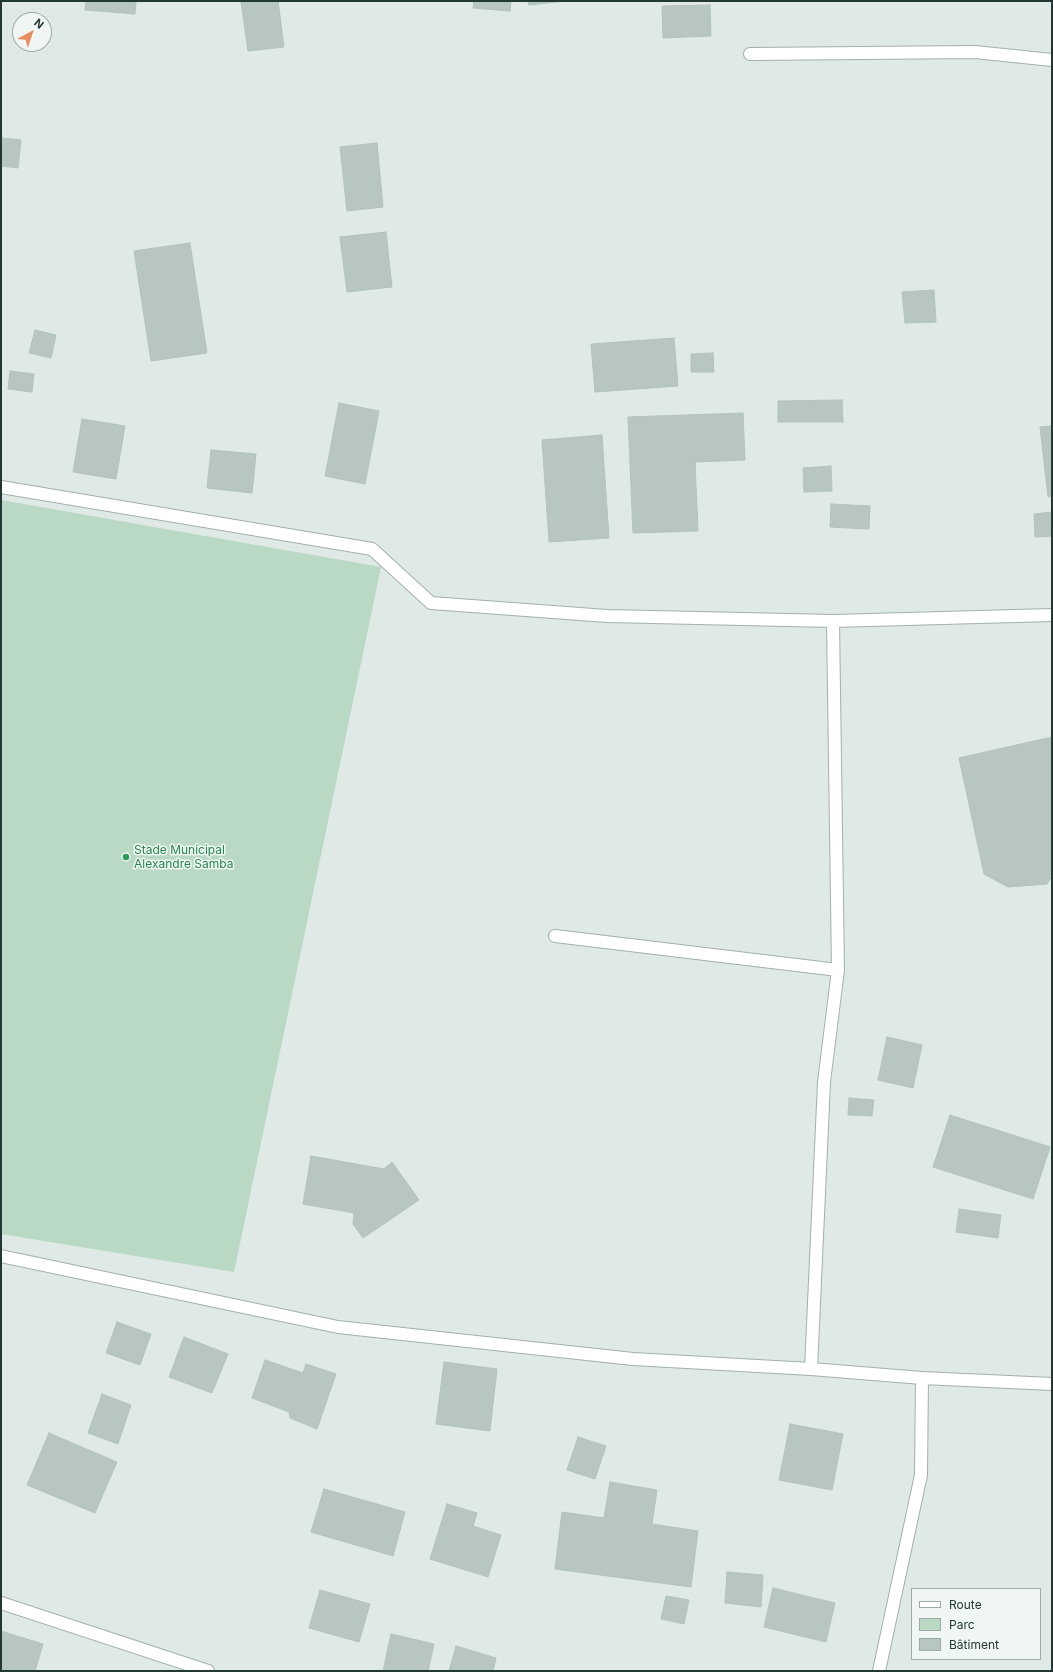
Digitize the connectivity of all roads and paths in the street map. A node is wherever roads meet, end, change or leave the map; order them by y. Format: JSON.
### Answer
{"nodes":[{"id":1,"x":750,"y":54,"type":"dead end"},
{"id":2,"x":1052,"y":60,"type":"edge"},
{"id":3,"x":1,"y":486,"type":"edge"},
{"id":4,"x":1052,"y":615,"type":"edge"},
{"id":5,"x":833,"y":621,"type":"junction"},
{"id":6,"x":555,"y":936,"type":"dead end"},
{"id":7,"x":838,"y":970,"type":"junction"},
{"id":8,"x":1,"y":1256,"type":"edge"},
{"id":9,"x":811,"y":1369,"type":"junction"},
{"id":10,"x":922,"y":1378,"type":"junction"},
{"id":11,"x":1052,"y":1384,"type":"edge"},
{"id":12,"x":1,"y":1603,"type":"edge"},
{"id":13,"x":208,"y":1671,"type":"edge"},
{"id":14,"x":879,"y":1671,"type":"edge"}],
"edges":[{"from":1,"to":2,"type":"street"},
{"from":3,"to":5,"type":"street"},
{"from":4,"to":5,"type":"street"},
{"from":5,"to":7,"type":"street"},
{"from":6,"to":7,"type":"street"},
{"from":7,"to":9,"type":"street"},
{"from":8,"to":9,"type":"street"},
{"from":9,"to":10,"type":"street"},
{"from":10,"to":11,"type":"street"},
{"from":10,"to":14,"type":"street"},
{"from":12,"to":13,"type":"street"}]}
